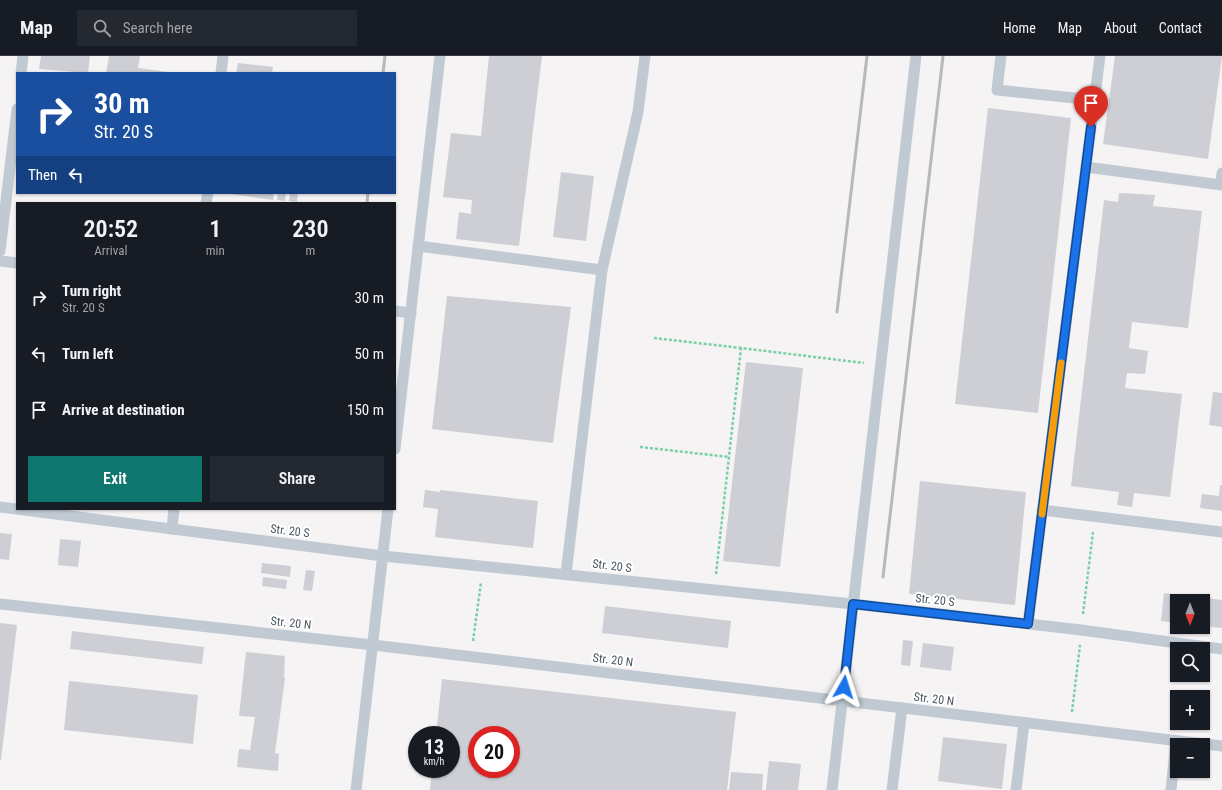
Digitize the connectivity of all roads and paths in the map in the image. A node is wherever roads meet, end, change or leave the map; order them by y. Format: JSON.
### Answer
{"nodes":[{"id":1,"x":23,"y":56,"type":"edge"},
{"id":2,"x":223,"y":56,"type":"edge"},
{"id":3,"x":440,"y":56,"type":"edge"},
{"id":4,"x":645,"y":56,"type":"edge"},
{"id":5,"x":916,"y":56,"type":"edge"},
{"id":6,"x":1001,"y":56,"type":"edge"},
{"id":7,"x":1100,"y":56,"type":"edge"},
{"id":8,"x":21,"y":72,"type":"edge"},
{"id":9,"x":221,"y":72,"type":"edge"},
{"id":10,"x":1095,"y":100,"type":"junction"},
{"id":11,"x":16,"y":117,"type":"edge"},
{"id":12,"x":1086,"y":168,"type":"junction"},
{"id":13,"x":1222,"y":181,"type":"edge"},
{"id":14,"x":418,"y":246,"type":"junction"},
{"id":15,"x":0,"y":251,"type":"edge"},
{"id":16,"x":0,"y":261,"type":"edge"},
{"id":17,"x":16,"y":263,"type":"edge"},
{"id":18,"x":602,"y":270,"type":"junction"},
{"id":19,"x":396,"y":311,"type":"edge"},
{"id":20,"x":411,"y":313,"type":"junction"},
{"id":21,"x":654,"y":338,"type":"dead end"},
{"id":22,"x":741,"y":348,"type":"junction"},
{"id":23,"x":881,"y":365,"type":"junction"},
{"id":24,"x":396,"y":440,"type":"edge"},
{"id":25,"x":640,"y":447,"type":"dead end"},
{"id":26,"x":729,"y":457,"type":"junction"},
{"id":27,"x":0,"y":507,"type":"edge"},
{"id":28,"x":16,"y":509,"type":"edge"},
{"id":29,"x":23,"y":510,"type":"edge"},
{"id":30,"x":174,"y":510,"type":"edge"},
{"id":31,"x":388,"y":510,"type":"edge"},
{"id":32,"x":1042,"y":510,"type":"junction"},
{"id":33,"x":172,"y":529,"type":"junction"},
{"id":34,"x":1222,"y":532,"type":"edge"},
{"id":35,"x":383,"y":556,"type":"junction"},
{"id":36,"x":483,"y":566,"type":"junction"},
{"id":37,"x":566,"y":574,"type":"junction"},
{"id":38,"x":715,"y":590,"type":"junction"},
{"id":39,"x":0,"y":604,"type":"edge"},
{"id":40,"x":853,"y":604,"type":"junction"},
{"id":41,"x":1028,"y":624,"type":"junction"},
{"id":42,"x":372,"y":645,"type":"junction"},
{"id":43,"x":1222,"y":649,"type":"edge"},
{"id":44,"x":472,"y":657,"type":"junction"},
{"id":45,"x":842,"y":701,"type":"junction"},
{"id":46,"x":902,"y":708,"type":"junction"},
{"id":47,"x":1024,"y":723,"type":"junction"},
{"id":48,"x":1170,"y":740,"type":"edge"},
{"id":49,"x":1210,"y":745,"type":"edge"},
{"id":50,"x":1222,"y":746,"type":"edge"},
{"id":51,"x":1171,"y":778,"type":"edge"},
{"id":52,"x":356,"y":790,"type":"edge"},
{"id":53,"x":832,"y":790,"type":"edge"},
{"id":54,"x":892,"y":790,"type":"edge"},
{"id":55,"x":1016,"y":790,"type":"edge"},
{"id":56,"x":1170,"y":790,"type":"edge"}],
"edges":[{"from":1,"to":8,"type":"lane"},
{"from":2,"to":9,"type":"lane"},
{"from":3,"to":14,"type":"lane"},
{"from":4,"to":18,"type":"lane"},
{"from":5,"to":23,"type":"lane"},
{"from":6,"to":10,"type":"lane"},
{"from":7,"to":10,"type":"lane"},
{"from":10,"to":12,"type":"lane"},
{"from":11,"to":15,"type":"lane"},
{"from":12,"to":13,"type":"lane"},
{"from":12,"to":32,"type":"lane"},
{"from":14,"to":18,"type":"lane"},
{"from":14,"to":20,"type":"lane"},
{"from":16,"to":17,"type":"lane"},
{"from":18,"to":37,"type":"lane"},
{"from":19,"to":20,"type":"lane"},
{"from":20,"to":24,"type":"lane"},
{"from":21,"to":22,"type":"path"},
{"from":22,"to":23,"type":"path"},
{"from":22,"to":26,"type":"path"},
{"from":23,"to":40,"type":"lane"},
{"from":25,"to":26,"type":"path"},
{"from":26,"to":38,"type":"path"},
{"from":27,"to":28,"type":"lane","name":"Str. 20 S"},
{"from":29,"to":33,"type":"lane","name":"Str. 20 S"},
{"from":30,"to":33,"type":"lane"},
{"from":31,"to":35,"type":"lane"},
{"from":32,"to":34,"type":"lane"},
{"from":32,"to":41,"type":"lane"},
{"from":33,"to":35,"type":"lane","name":"Str. 20 S"},
{"from":35,"to":36,"type":"lane","name":"Str. 20 S"},
{"from":35,"to":42,"type":"lane"},
{"from":36,"to":37,"type":"lane","name":"Str. 20 S"},
{"from":36,"to":44,"type":"path"},
{"from":37,"to":38,"type":"lane","name":"Str. 20 S"},
{"from":38,"to":40,"type":"lane","name":"Str. 20 S"},
{"from":39,"to":42,"type":"lane","name":"Str. 20 N"},
{"from":40,"to":41,"type":"lane","name":"Str. 20 S"},
{"from":40,"to":45,"type":"lane"},
{"from":41,"to":43,"type":"lane","name":"Str. 20 S"},
{"from":42,"to":44,"type":"lane","name":"Str. 20 N"},
{"from":42,"to":52,"type":"lane"},
{"from":44,"to":45,"type":"lane","name":"Str. 20 N"},
{"from":45,"to":46,"type":"lane","name":"Str. 20 N"},
{"from":45,"to":53,"type":"lane"},
{"from":46,"to":47,"type":"lane","name":"Str. 20 N"},
{"from":46,"to":54,"type":"lane"},
{"from":47,"to":48,"type":"lane","name":"Str. 20 N"},
{"from":47,"to":55,"type":"lane"},
{"from":49,"to":50,"type":"lane","name":"Str. 20 N"},
{"from":51,"to":56,"type":"lane"}]}
